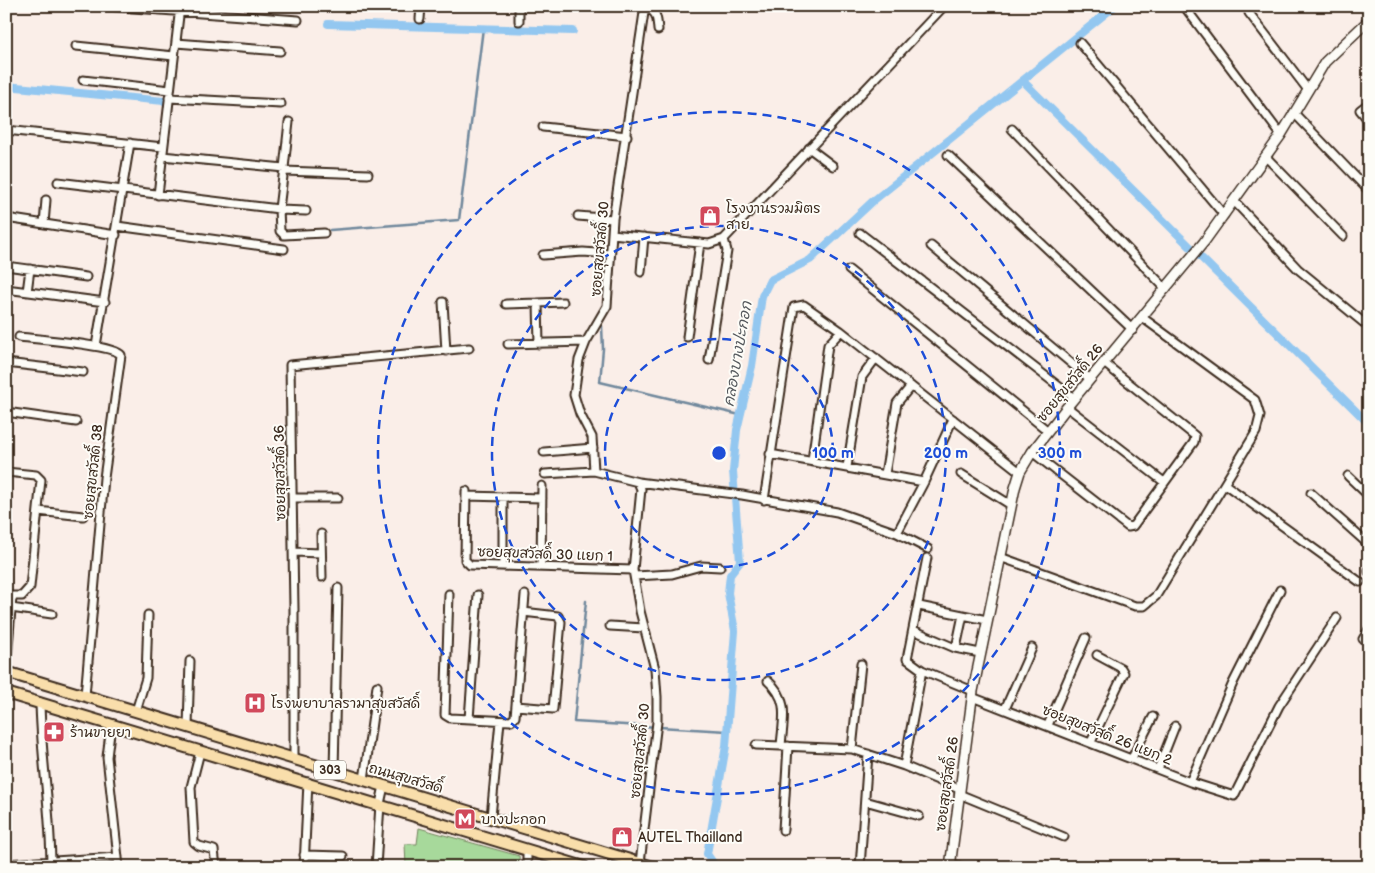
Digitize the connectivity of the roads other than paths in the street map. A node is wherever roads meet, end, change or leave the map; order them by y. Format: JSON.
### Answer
{"nodes":[{"id":1,"x":106,"y":6,"type":"edge"},
{"id":2,"x":421,"y":6,"type":"edge"},
{"id":3,"x":519,"y":6,"type":"edge"},
{"id":4,"x":944,"y":6,"type":"edge"},
{"id":5,"x":1184,"y":6,"type":"edge"},
{"id":6,"x":645,"y":7,"type":"edge"},
{"id":7,"x":180,"y":9,"type":"edge"},
{"id":8,"x":1249,"y":13,"type":"dead end"},
{"id":9,"x":420,"y":19,"type":"dead end"},
{"id":10,"x":298,"y":20,"type":"dead end"},
{"id":11,"x":1369,"y":20,"type":"edge"},
{"id":12,"x":519,"y":21,"type":"dead end"},
{"id":13,"x":658,"y":30,"type":"dead end"},
{"id":14,"x":176,"y":42,"type":"junction"},
{"id":15,"x":1080,"y":43,"type":"dead end"},
{"id":16,"x":76,"y":46,"type":"dead end"},
{"id":17,"x":280,"y":51,"type":"dead end"},
{"id":18,"x":174,"y":56,"type":"junction"},
{"id":19,"x":83,"y":80,"type":"dead end"},
{"id":20,"x":170,"y":90,"type":"junction"},
{"id":21,"x":1308,"y":90,"type":"junction"},
{"id":22,"x":169,"y":98,"type":"junction"},
{"id":23,"x":1369,"y":103,"type":"edge"},
{"id":24,"x":281,"y":104,"type":"dead end"},
{"id":25,"x":1295,"y":114,"type":"junction"},
{"id":26,"x":1369,"y":121,"type":"edge"},
{"id":27,"x":290,"y":122,"type":"dead end"},
{"id":28,"x":543,"y":127,"type":"dead end"},
{"id":29,"x":1012,"y":129,"type":"dead end"},
{"id":30,"x":6,"y":130,"type":"edge"},
{"id":31,"x":1281,"y":135,"type":"junction"},
{"id":32,"x":626,"y":136,"type":"junction"},
{"id":33,"x":130,"y":143,"type":"junction"},
{"id":34,"x":164,"y":147,"type":"junction"},
{"id":35,"x":809,"y":148,"type":"junction"},
{"id":36,"x":948,"y":155,"type":"dead end"},
{"id":37,"x":162,"y":156,"type":"junction"},
{"id":38,"x":1266,"y":157,"type":"junction"},
{"id":39,"x":833,"y":166,"type":"dead end"},
{"id":40,"x":284,"y":170,"type":"junction"},
{"id":41,"x":368,"y":174,"type":"dead end"},
{"id":42,"x":58,"y":182,"type":"dead end"},
{"id":43,"x":122,"y":191,"type":"junction"},
{"id":44,"x":1369,"y":191,"type":"edge"},
{"id":45,"x":158,"y":194,"type":"junction"},
{"id":46,"x":46,"y":200,"type":"dead end"},
{"id":47,"x":1234,"y":201,"type":"junction"},
{"id":48,"x":279,"y":210,"type":"junction"},
{"id":49,"x":306,"y":211,"type":"dead end"},
{"id":50,"x":1224,"y":215,"type":"junction"},
{"id":51,"x":578,"y":216,"type":"dead end"},
{"id":52,"x":6,"y":218,"type":"edge"},
{"id":53,"x":613,"y":219,"type":"junction"},
{"id":54,"x":44,"y":224,"type":"junction"},
{"id":55,"x":117,"y":226,"type":"junction"},
{"id":56,"x":324,"y":233,"type":"dead end"},
{"id":57,"x":860,"y":233,"type":"dead end"},
{"id":58,"x":612,"y":234,"type":"junction"},
{"id":59,"x":116,"y":235,"type":"junction"},
{"id":60,"x":1343,"y":236,"type":"dead end"},
{"id":61,"x":644,"y":237,"type":"junction"},
{"id":62,"x":724,"y":239,"type":"junction"},
{"id":63,"x":700,"y":242,"type":"junction"},
{"id":64,"x":931,"y":246,"type":"dead end"},
{"id":65,"x":284,"y":249,"type":"dead end"},
{"id":66,"x":610,"y":254,"type":"junction"},
{"id":67,"x":543,"y":255,"type":"dead end"},
{"id":68,"x":6,"y":266,"type":"edge"},
{"id":69,"x":30,"y":270,"type":"junction"},
{"id":70,"x":849,"y":270,"type":"dead end"},
{"id":71,"x":641,"y":272,"type":"dead end"},
{"id":72,"x":86,"y":277,"type":"dead end"},
{"id":73,"x":6,"y":289,"type":"edge"},
{"id":74,"x":1166,"y":289,"type":"junction"},
{"id":75,"x":27,"y":292,"type":"junction"},
{"id":76,"x":105,"y":302,"type":"junction"},
{"id":77,"x":443,"y":302,"type":"dead end"},
{"id":78,"x":563,"y":302,"type":"dead end"},
{"id":79,"x":506,"y":304,"type":"dead end"},
{"id":80,"x":538,"y":304,"type":"junction"},
{"id":81,"x":1143,"y":318,"type":"junction"},
{"id":82,"x":1364,"y":323,"type":"dead end"},
{"id":83,"x":1133,"y":330,"type":"junction"},
{"id":84,"x":841,"y":331,"type":"junction"},
{"id":85,"x":20,"y":337,"type":"dead end"},
{"id":86,"x":687,"y":338,"type":"dead end"},
{"id":87,"x":586,"y":342,"type":"junction"},
{"id":88,"x":508,"y":344,"type":"dead end"},
{"id":89,"x":539,"y":344,"type":"junction"},
{"id":90,"x":96,"y":346,"type":"junction"},
{"id":91,"x":469,"y":348,"type":"dead end"},
{"id":92,"x":446,"y":350,"type":"junction"},
{"id":93,"x":876,"y":358,"type":"junction"},
{"id":94,"x":709,"y":360,"type":"dead end"},
{"id":95,"x":6,"y":363,"type":"edge"},
{"id":96,"x":1104,"y":363,"type":"junction"},
{"id":97,"x":83,"y":372,"type":"dead end"},
{"id":98,"x":1090,"y":379,"type":"junction"},
{"id":99,"x":911,"y":386,"type":"junction"},
{"id":100,"x":1074,"y":398,"type":"junction"},
{"id":101,"x":1067,"y":407,"type":"junction"},
{"id":102,"x":6,"y":412,"type":"edge"},
{"id":103,"x":953,"y":419,"type":"junction"},
{"id":104,"x":76,"y":422,"type":"dead end"},
{"id":105,"x":1048,"y":431,"type":"junction"},
{"id":106,"x":593,"y":448,"type":"junction"},
{"id":107,"x":544,"y":452,"type":"dead end"},
{"id":108,"x":1032,"y":452,"type":"junction"},
{"id":109,"x":770,"y":454,"type":"junction"},
{"id":110,"x":812,"y":460,"type":"junction"},
{"id":111,"x":847,"y":468,"type":"junction"},
{"id":112,"x":594,"y":471,"type":"junction"},
{"id":113,"x":6,"y":472,"type":"edge"},
{"id":114,"x":1020,"y":472,"type":"junction"},
{"id":115,"x":545,"y":474,"type":"dead end"},
{"id":116,"x":885,"y":474,"type":"junction"},
{"id":117,"x":961,"y":474,"type":"dead end"},
{"id":118,"x":1348,"y":476,"type":"dead end"},
{"id":119,"x":638,"y":482,"type":"junction"},
{"id":120,"x":924,"y":482,"type":"junction"},
{"id":121,"x":1164,"y":482,"type":"junction"},
{"id":122,"x":1226,"y":485,"type":"junction"},
{"id":123,"x":542,"y":486,"type":"dead end"},
{"id":124,"x":1311,"y":494,"type":"dead end"},
{"id":125,"x":1369,"y":496,"type":"edge"},
{"id":126,"x":503,"y":497,"type":"junction"},
{"id":127,"x":293,"y":498,"type":"junction"},
{"id":128,"x":338,"y":498,"type":"dead end"},
{"id":129,"x":542,"y":498,"type":"junction"},
{"id":130,"x":764,"y":500,"type":"junction"},
{"id":131,"x":1011,"y":505,"type":"junction"},
{"id":132,"x":38,"y":511,"type":"junction"},
{"id":133,"x":83,"y":516,"type":"dead end"},
{"id":134,"x":897,"y":533,"type":"junction"},
{"id":135,"x":321,"y":534,"type":"dead end"},
{"id":136,"x":1369,"y":545,"type":"edge"},
{"id":137,"x":928,"y":549,"type":"dead end"},
{"id":138,"x":294,"y":552,"type":"junction"},
{"id":139,"x":321,"y":553,"type":"junction"},
{"id":140,"x":1000,"y":557,"type":"junction"},
{"id":141,"x":927,"y":558,"type":"dead end"},
{"id":142,"x":503,"y":566,"type":"junction"},
{"id":143,"x":541,"y":566,"type":"junction"},
{"id":144,"x":720,"y":567,"type":"dead end"},
{"id":145,"x":634,"y":573,"type":"junction"},
{"id":146,"x":322,"y":577,"type":"dead end"},
{"id":147,"x":1360,"y":582,"type":"dead end"},
{"id":148,"x":338,"y":588,"type":"dead end"},
{"id":149,"x":1280,"y":590,"type":"dead end"},
{"id":150,"x":449,"y":594,"type":"dead end"},
{"id":151,"x":478,"y":594,"type":"dead end"},
{"id":152,"x":525,"y":595,"type":"dead end"},
{"id":153,"x":9,"y":597,"type":"edge"},
{"id":154,"x":919,"y":606,"type":"junction"},
{"id":155,"x":11,"y":608,"type":"junction"},
{"id":156,"x":523,"y":612,"type":"junction"},
{"id":157,"x":52,"y":614,"type":"dead end"},
{"id":158,"x":964,"y":614,"type":"junction"},
{"id":159,"x":148,"y":615,"type":"dead end"},
{"id":160,"x":1336,"y":618,"type":"dead end"},
{"id":161,"x":987,"y":620,"type":"junction"},
{"id":162,"x":610,"y":626,"type":"dead end"},
{"id":163,"x":644,"y":628,"type":"junction"},
{"id":164,"x":1369,"y":629,"type":"edge"},
{"id":165,"x":913,"y":630,"type":"junction"},
{"id":166,"x":1086,"y":638,"type":"dead end"},
{"id":167,"x":1363,"y":639,"type":"dead end"},
{"id":168,"x":956,"y":648,"type":"junction"},
{"id":169,"x":1032,"y":648,"type":"dead end"},
{"id":170,"x":980,"y":653,"type":"junction"},
{"id":171,"x":1098,"y":655,"type":"dead end"},
{"id":172,"x":190,"y":661,"type":"dead end"},
{"id":173,"x":861,"y":664,"type":"dead end"},
{"id":174,"x":922,"y":670,"type":"junction"},
{"id":175,"x":6,"y":672,"type":"edge"},
{"id":176,"x":768,"y":681,"type":"dead end"},
{"id":177,"x":377,"y":686,"type":"dead end"},
{"id":178,"x":6,"y":693,"type":"edge"},
{"id":179,"x":973,"y":694,"type":"junction"},
{"id":180,"x":85,"y":696,"type":"junction"},
{"id":181,"x":40,"y":702,"type":"junction"},
{"id":182,"x":516,"y":706,"type":"junction"},
{"id":183,"x":1005,"y":709,"type":"junction"},
{"id":184,"x":136,"y":711,"type":"junction"},
{"id":185,"x":1153,"y":717,"type":"dead end"},
{"id":186,"x":469,"y":719,"type":"junction"},
{"id":187,"x":500,"y":721,"type":"junction"},
{"id":188,"x":111,"y":725,"type":"junction"},
{"id":189,"x":1048,"y":725,"type":"junction"},
{"id":190,"x":1175,"y":726,"type":"dead end"},
{"id":191,"x":188,"y":727,"type":"junction"},
{"id":192,"x":1091,"y":742,"type":"junction"},
{"id":193,"x":756,"y":745,"type":"dead end"},
{"id":194,"x":784,"y":746,"type":"junction"},
{"id":195,"x":852,"y":749,"type":"junction"},
{"id":196,"x":200,"y":752,"type":"junction"},
{"id":197,"x":868,"y":754,"type":"junction"},
{"id":198,"x":1132,"y":758,"type":"junction"},
{"id":199,"x":294,"y":760,"type":"junction"},
{"id":200,"x":904,"y":766,"type":"junction"},
{"id":201,"x":1158,"y":769,"type":"junction"},
{"id":202,"x":334,"y":771,"type":"junction"},
{"id":203,"x":364,"y":780,"type":"junction"},
{"id":204,"x":308,"y":782,"type":"junction"},
{"id":205,"x":1190,"y":782,"type":"junction"},
{"id":206,"x":384,"y":786,"type":"junction"},
{"id":207,"x":959,"y":792,"type":"junction"},
{"id":208,"x":865,"y":801,"type":"junction"},
{"id":209,"x":380,"y":804,"type":"junction"},
{"id":210,"x":919,"y":816,"type":"dead end"},
{"id":211,"x":491,"y":817,"type":"junction"},
{"id":212,"x":783,"y":830,"type":"dead end"},
{"id":213,"x":1064,"y":837,"type":"dead end"},
{"id":214,"x":527,"y":849,"type":"junction"},
{"id":215,"x":304,"y":855,"type":"junction"},
{"id":216,"x":343,"y":856,"type":"dead end"},
{"id":217,"x":118,"y":857,"type":"junction"},
{"id":218,"x":51,"y":863,"type":"edge"},
{"id":219,"x":640,"y":863,"type":"junction"},
{"id":220,"x":6,"y":865,"type":"edge"},
{"id":221,"x":950,"y":865,"type":"edge"},
{"id":222,"x":119,"y":867,"type":"edge"},
{"id":223,"x":216,"y":867,"type":"edge"},
{"id":224,"x":304,"y":867,"type":"edge"},
{"id":225,"x":376,"y":867,"type":"edge"},
{"id":226,"x":527,"y":867,"type":"edge"},
{"id":227,"x":584,"y":867,"type":"edge"},
{"id":228,"x":653,"y":867,"type":"edge"},
{"id":229,"x":860,"y":867,"type":"edge"},
{"id":230,"x":962,"y":867,"type":"edge"}],
"edges":[{"from":1,"to":7,"type":"street"},
{"from":2,"to":9,"type":"street"},
{"from":3,"to":12,"type":"street"},
{"from":4,"to":35,"type":"street"},
{"from":5,"to":31,"type":"street"},
{"from":6,"to":13,"type":"street"},
{"from":6,"to":32,"type":"street","name":"ซอยสุขสวัสดิ์ 30"},
{"from":7,"to":10,"type":"street"},
{"from":7,"to":14,"type":"street"},
{"from":8,"to":21,"type":"street"},
{"from":11,"to":21,"type":"street","name":"ซอยสุขสวัสดิ์ 26"},
{"from":14,"to":17,"type":"street"},
{"from":14,"to":18,"type":"street"},
{"from":15,"to":50,"type":"street"},
{"from":16,"to":18,"type":"street"},
{"from":18,"to":20,"type":"street"},
{"from":19,"to":20,"type":"street"},
{"from":20,"to":22,"type":"street"},
{"from":21,"to":25,"type":"street","name":"ซอยสุขสวัสดิ์ 26"},
{"from":22,"to":24,"type":"street"},
{"from":22,"to":34,"type":"street"},
{"from":23,"to":26,"type":"street"},
{"from":25,"to":31,"type":"street","name":"ซอยสุขสวัสดิ์ 26"},
{"from":25,"to":44,"type":"street"},
{"from":27,"to":40,"type":"street"},
{"from":28,"to":32,"type":"street"},
{"from":29,"to":74,"type":"street"},
{"from":30,"to":33,"type":"street"},
{"from":31,"to":38,"type":"street","name":"ซอยสุขสวัสดิ์ 26"},
{"from":32,"to":53,"type":"street","name":"ซอยสุขสวัสดิ์ 30"},
{"from":33,"to":34,"type":"street"},
{"from":33,"to":43,"type":"street"},
{"from":34,"to":37,"type":"street"},
{"from":35,"to":39,"type":"street"},
{"from":35,"to":62,"type":"street"},
{"from":36,"to":83,"type":"street"},
{"from":37,"to":40,"type":"street"},
{"from":37,"to":45,"type":"street"},
{"from":38,"to":47,"type":"street","name":"ซอยสุขสวัสดิ์ 26"},
{"from":38,"to":60,"type":"street"},
{"from":40,"to":41,"type":"street"},
{"from":40,"to":48,"type":"street"},
{"from":42,"to":43,"type":"street"},
{"from":43,"to":45,"type":"street"},
{"from":43,"to":55,"type":"street"},
{"from":45,"to":48,"type":"street"},
{"from":46,"to":54,"type":"street"},
{"from":47,"to":50,"type":"street","name":"ซอยสุขสวัสดิ์ 26"},
{"from":47,"to":82,"type":"street"},
{"from":48,"to":49,"type":"street"},
{"from":48,"to":56,"type":"street"},
{"from":50,"to":74,"type":"street","name":"ซอยสุขสวัสดิ์ 26"},
{"from":51,"to":53,"type":"street"},
{"from":52,"to":54,"type":"street"},
{"from":53,"to":58,"type":"street","name":"ซอยสุขสวัสดิ์ 30"},
{"from":54,"to":59,"type":"street"},
{"from":55,"to":59,"type":"street"},
{"from":55,"to":65,"type":"street"},
{"from":57,"to":100,"type":"street"},
{"from":58,"to":61,"type":"street"},
{"from":58,"to":66,"type":"street","name":"ซอยสุขสวัสดิ์ 30"},
{"from":59,"to":76,"type":"street"},
{"from":61,"to":63,"type":"street"},
{"from":61,"to":71,"type":"street"},
{"from":62,"to":63,"type":"street"},
{"from":62,"to":94,"type":"street"},
{"from":63,"to":86,"type":"street"},
{"from":64,"to":98,"type":"street"},
{"from":66,"to":67,"type":"street"},
{"from":66,"to":87,"type":"street","name":"ซอยสุขสวัสดิ์ 30"},
{"from":68,"to":69,"type":"street"},
{"from":69,"to":72,"type":"street"},
{"from":69,"to":75,"type":"street"},
{"from":70,"to":105,"type":"street"},
{"from":73,"to":75,"type":"street"},
{"from":74,"to":81,"type":"street","name":"ซอยสุขสวัสดิ์ 26"},
{"from":75,"to":76,"type":"street"},
{"from":76,"to":90,"type":"street"},
{"from":77,"to":92,"type":"street"},
{"from":78,"to":80,"type":"street"},
{"from":79,"to":80,"type":"street"},
{"from":80,"to":89,"type":"street"},
{"from":81,"to":83,"type":"street","name":"ซอยสุขสวัสดิ์ 26"},
{"from":81,"to":122,"type":"street"},
{"from":83,"to":96,"type":"street","name":"ซอยสุขสวัสดิ์ 26"},
{"from":84,"to":93,"type":"street"},
{"from":84,"to":109,"type":"street"},
{"from":84,"to":110,"type":"street"},
{"from":85,"to":90,"type":"street","name":"ซอยสุขสวัสดิ์ 38"},
{"from":87,"to":89,"type":"street"},
{"from":87,"to":106,"type":"street","name":"ซอยสุขสวัสดิ์ 30"},
{"from":88,"to":89,"type":"street"},
{"from":90,"to":180,"type":"street","name":"ซอยสุขสวัสดิ์ 38"},
{"from":91,"to":92,"type":"street","name":"ซอยสุขสวัสดิ์ 36"},
{"from":92,"to":127,"type":"street","name":"ซอยสุขสวัสดิ์ 36"},
{"from":93,"to":99,"type":"street"},
{"from":93,"to":111,"type":"street"},
{"from":95,"to":97,"type":"street"},
{"from":96,"to":98,"type":"street","name":"ซอยสุขสวัสดิ์ 26"},
{"from":96,"to":121,"type":"street"},
{"from":98,"to":100,"type":"street","name":"ซอยสุขสวัสดิ์ 26"},
{"from":99,"to":103,"type":"street"},
{"from":99,"to":116,"type":"street"},
{"from":100,"to":101,"type":"street","name":"ซอยสุขสวัสดิ์ 26"},
{"from":101,"to":105,"type":"street","name":"ซอยสุขสวัสดิ์ 26"},
{"from":101,"to":121,"type":"street"},
{"from":102,"to":104,"type":"street"},
{"from":103,"to":114,"type":"street"},
{"from":103,"to":120,"type":"street"},
{"from":105,"to":108,"type":"street","name":"ซอยสุขสวัสดิ์ 26"},
{"from":106,"to":107,"type":"street"},
{"from":106,"to":112,"type":"street","name":"ซอยสุขสวัสดิ์ 30"},
{"from":108,"to":114,"type":"street","name":"ซอยสุขสวัสดิ์ 26"},
{"from":108,"to":121,"type":"street"},
{"from":109,"to":110,"type":"street"},
{"from":109,"to":130,"type":"street"},
{"from":110,"to":111,"type":"street"},
{"from":111,"to":116,"type":"street"},
{"from":112,"to":115,"type":"street"},
{"from":112,"to":119,"type":"street"},
{"from":113,"to":132,"type":"street"},
{"from":114,"to":131,"type":"street","name":"ซอยสุขสวัสดิ์ 26"},
{"from":116,"to":120,"type":"street"},
{"from":117,"to":131,"type":"street"},
{"from":118,"to":125,"type":"street"},
{"from":119,"to":130,"type":"street"},
{"from":119,"to":145,"type":"street","name":"ซอยสุขสวัสดิ์ 30"},
{"from":120,"to":134,"type":"street"},
{"from":122,"to":140,"type":"street"},
{"from":122,"to":147,"type":"street"},
{"from":123,"to":129,"type":"street"},
{"from":124,"to":136,"type":"street"},
{"from":126,"to":129,"type":"street"},
{"from":126,"to":142,"type":"street"},
{"from":126,"to":142,"type":"street","name":"ซอยสุขสวัสดิ์ 30 แยก 1"},
{"from":127,"to":128,"type":"street"},
{"from":127,"to":138,"type":"street","name":"ซอยสุขสวัสดิ์ 36"},
{"from":129,"to":143,"type":"street"},
{"from":130,"to":134,"type":"street"},
{"from":131,"to":140,"type":"street","name":"ซอยสุขสวัสดิ์ 26"},
{"from":132,"to":133,"type":"street"},
{"from":132,"to":153,"type":"street"},
{"from":134,"to":137,"type":"street"},
{"from":135,"to":139,"type":"street"},
{"from":138,"to":139,"type":"street"},
{"from":138,"to":199,"type":"street","name":"ซอยสุขสวัสดิ์ 36"},
{"from":139,"to":146,"type":"street"},
{"from":140,"to":161,"type":"street","name":"ซอยสุขสวัสดิ์ 26"},
{"from":141,"to":154,"type":"street"},
{"from":142,"to":143,"type":"street","name":"ซอยสุขสวัสดิ์ 30 แยก 1"},
{"from":143,"to":145,"type":"street","name":"ซอยสุขสวัสดิ์ 30 แยก 1"},
{"from":144,"to":145,"type":"street","name":"ซอยสุขสวัสดิ์ 30 แยก 1"},
{"from":145,"to":163,"type":"street","name":"ซอยสุขสวัสดิ์ 30"},
{"from":148,"to":202,"type":"street"},
{"from":149,"to":205,"type":"street"},
{"from":150,"to":186,"type":"street"},
{"from":151,"to":186,"type":"street"},
{"from":152,"to":156,"type":"street"},
{"from":153,"to":155,"type":"street"},
{"from":154,"to":158,"type":"street"},
{"from":154,"to":165,"type":"street"},
{"from":155,"to":157,"type":"street"},
{"from":155,"to":175,"type":"street"},
{"from":156,"to":182,"type":"street"},
{"from":156,"to":182,"type":"street"},
{"from":158,"to":161,"type":"street"},
{"from":158,"to":168,"type":"street"},
{"from":159,"to":184,"type":"street"},
{"from":160,"to":205,"type":"street","name":"ซอยสุขสวัสดิ์ 26 แยก 2"},
{"from":161,"to":170,"type":"street","name":"ซอยสุขสวัสดิ์ 26"},
{"from":162,"to":163,"type":"street"},
{"from":163,"to":219,"type":"street","name":"ซอยสุขสวัสดิ์ 30"},
{"from":164,"to":167,"type":"street"},
{"from":165,"to":168,"type":"street"},
{"from":165,"to":174,"type":"street"},
{"from":166,"to":189,"type":"street"},
{"from":168,"to":170,"type":"street"},
{"from":169,"to":183,"type":"street"},
{"from":170,"to":179,"type":"street","name":"ซอยสุขสวัสดิ์ 26"},
{"from":171,"to":192,"type":"street"},
{"from":172,"to":191,"type":"street"},
{"from":173,"to":195,"type":"street"},
{"from":174,"to":179,"type":"street","name":"ซอยสุขสวัสดิ์ 26 แยก 2"},
{"from":174,"to":200,"type":"street"},
{"from":175,"to":180,"type":"main road","name":"ถนนสุขสวัสดิ์","number":"303"},
{"from":176,"to":194,"type":"street"},
{"from":177,"to":203,"type":"street"},
{"from":178,"to":181,"type":"main road","number":"303"},
{"from":179,"to":183,"type":"street","name":"ซอยสุขสวัสดิ์ 26 แยก 2"},
{"from":179,"to":207,"type":"street","name":"ซอยสุขสวัสดิ์ 26"},
{"from":180,"to":184,"type":"main road","name":"ถนนสุขสวัสดิ์","number":"303"},
{"from":181,"to":188,"type":"main road","number":"303"},
{"from":181,"to":218,"type":"street"},
{"from":182,"to":187,"type":"street"},
{"from":183,"to":189,"type":"street","name":"ซอยสุขสวัสดิ์ 26 แยก 2"},
{"from":184,"to":191,"type":"main road","name":"ถนนสุขสวัสดิ์","number":"303"},
{"from":185,"to":198,"type":"street"},
{"from":186,"to":187,"type":"street"},
{"from":187,"to":211,"type":"street"},
{"from":188,"to":196,"type":"main road","number":"303"},
{"from":188,"to":217,"type":"street"},
{"from":189,"to":192,"type":"street","name":"ซอยสุขสวัสดิ์ 26 แยก 2"},
{"from":190,"to":201,"type":"street"},
{"from":191,"to":199,"type":"main road","name":"ถนนสุขสวัสดิ์","number":"303"},
{"from":192,"to":198,"type":"street","name":"ซอยสุขสวัสดิ์ 26 แยก 2"},
{"from":193,"to":194,"type":"street"},
{"from":194,"to":195,"type":"street"},
{"from":194,"to":212,"type":"street"},
{"from":195,"to":197,"type":"street"},
{"from":196,"to":204,"type":"main road","number":"303"},
{"from":196,"to":223,"type":"street"},
{"from":197,"to":200,"type":"street"},
{"from":197,"to":208,"type":"street"},
{"from":198,"to":201,"type":"street","name":"ซอยสุขสวัสดิ์ 26 แยก 2"},
{"from":199,"to":202,"type":"main road","name":"ถนนสุขสวัสดิ์","number":"303"},
{"from":200,"to":207,"type":"street"},
{"from":201,"to":205,"type":"street","name":"ซอยสุขสวัสดิ์ 26 แยก 2"},
{"from":202,"to":203,"type":"main road","name":"ถนนสุขสวัสดิ์","number":"303"},
{"from":203,"to":206,"type":"main road","name":"ถนนสุขสวัสดิ์","number":"303"},
{"from":204,"to":209,"type":"main road","number":"303"},
{"from":204,"to":215,"type":"street"},
{"from":206,"to":209,"type":"street"},
{"from":206,"to":211,"type":"main road","name":"ถนนสุขสวัสดิ์","number":"303"},
{"from":207,"to":213,"type":"street"},
{"from":207,"to":221,"type":"street","name":"ซอยสุขสวัสดิ์ 26"},
{"from":208,"to":210,"type":"street"},
{"from":208,"to":229,"type":"street"},
{"from":209,"to":214,"type":"main road","number":"303"},
{"from":209,"to":225,"type":"street"},
{"from":211,"to":219,"type":"main road","name":"ถนนสุขสวัสดิ์","number":"303"},
{"from":214,"to":226,"type":"street"},
{"from":214,"to":227,"type":"main road","number":"303"},
{"from":215,"to":216,"type":"street"},
{"from":215,"to":224,"type":"street"},
{"from":217,"to":218,"type":"street"},
{"from":217,"to":222,"type":"street"},
{"from":218,"to":220,"type":"street"},
{"from":219,"to":228,"type":"main road","name":"ถนนสุขสวัสดิ์","number":"303"},
{"from":221,"to":230,"type":"street"}]}
